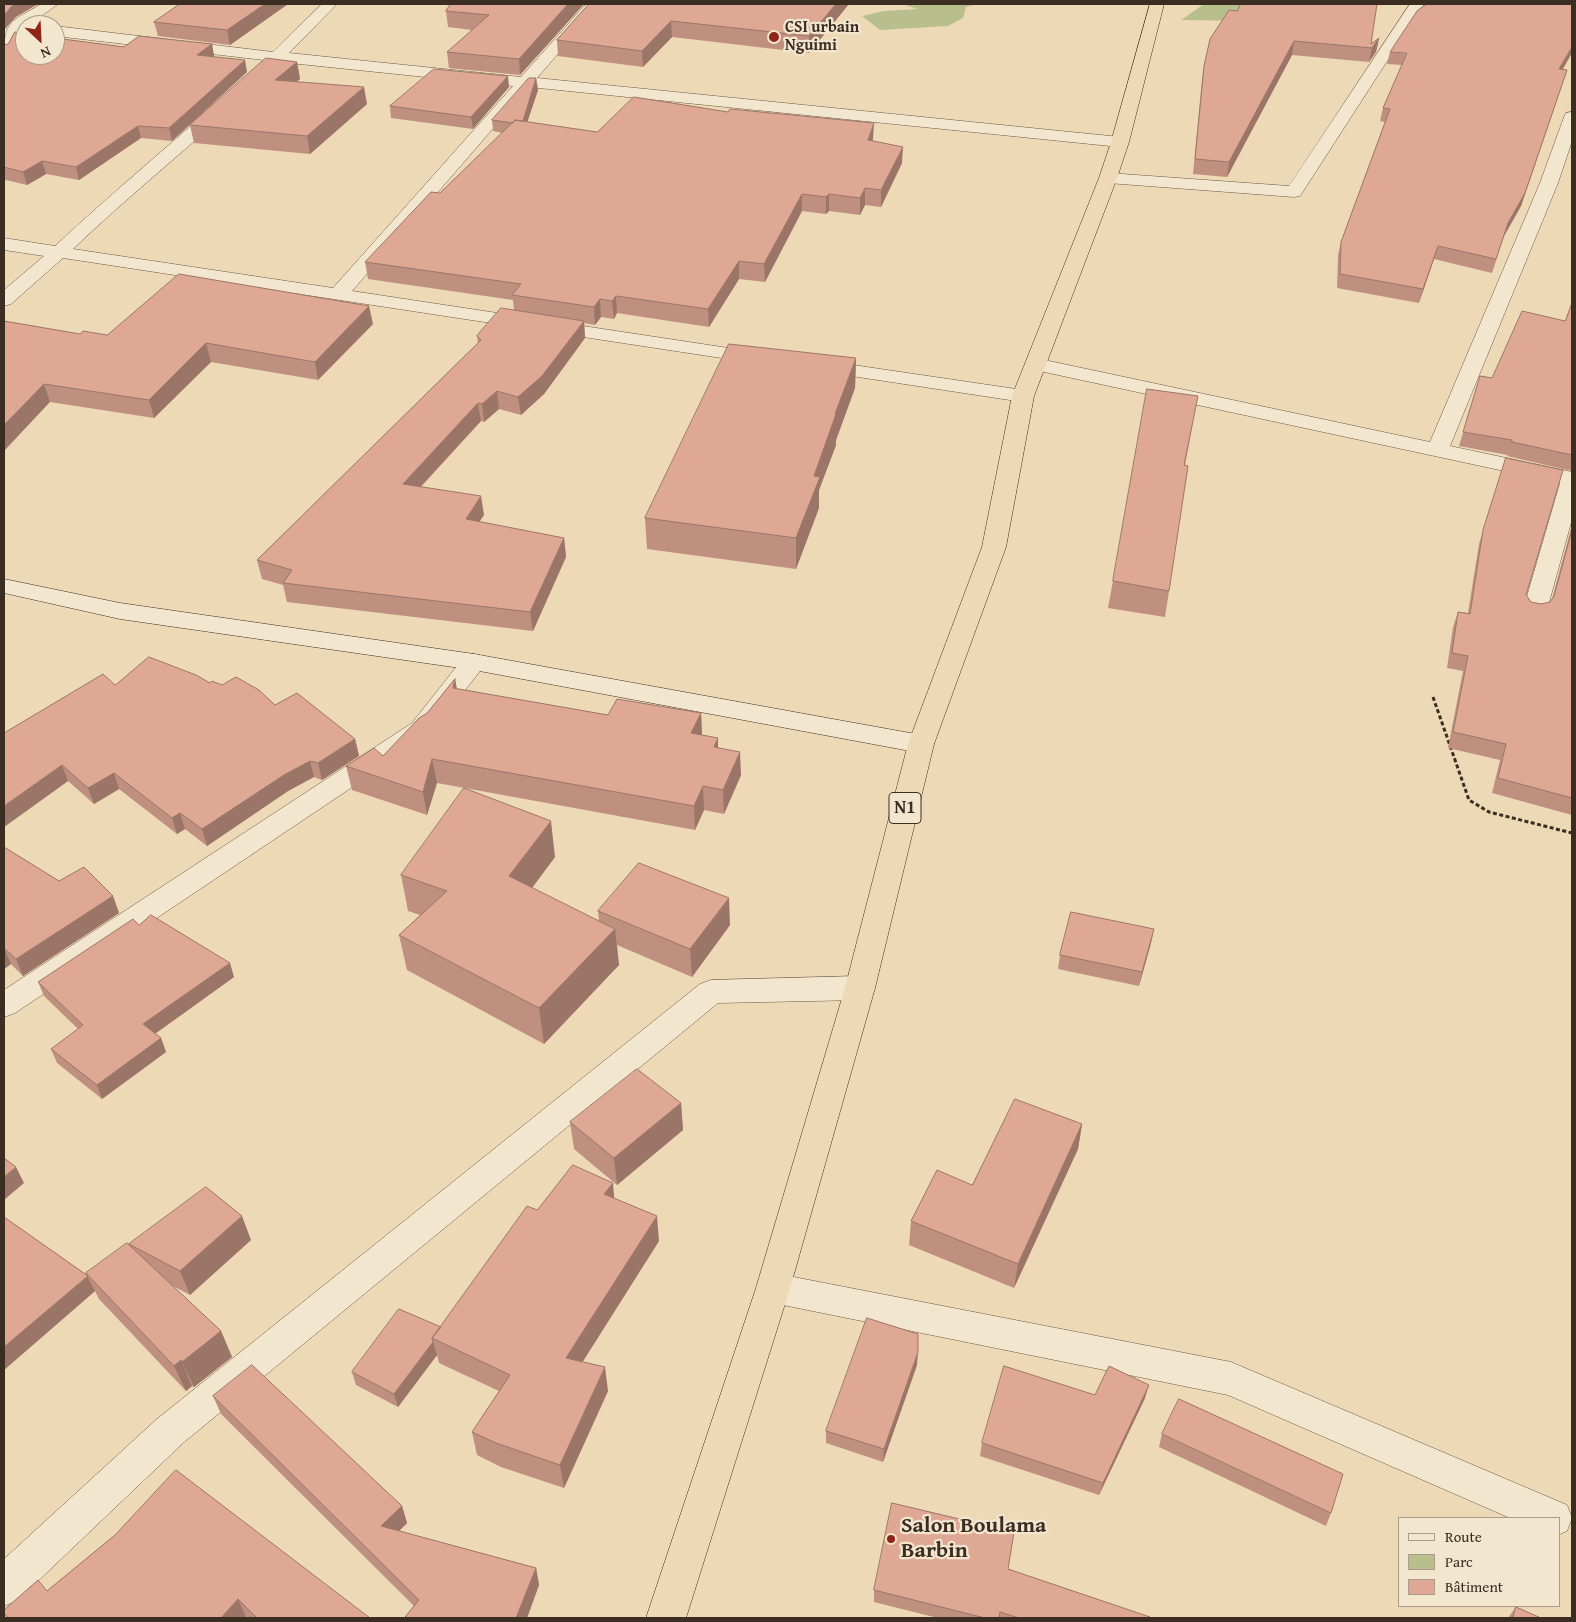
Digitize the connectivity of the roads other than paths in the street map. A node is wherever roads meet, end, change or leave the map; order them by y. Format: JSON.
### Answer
{"nodes":[{"id":1,"x":51,"y":4,"type":"edge"},
{"id":2,"x":330,"y":4,"type":"edge"},
{"id":3,"x":594,"y":4,"type":"edge"},
{"id":4,"x":1157,"y":4,"type":"edge"},
{"id":5,"x":1417,"y":4,"type":"edge"},
{"id":6,"x":33,"y":15,"type":"edge"},
{"id":7,"x":15,"y":26,"type":"edge"},
{"id":8,"x":65,"y":32,"type":"edge"},
{"id":9,"x":4,"y":52,"type":"edge"},
{"id":10,"x":277,"y":57,"type":"junction"},
{"id":11,"x":256,"y":76,"type":"edge"},
{"id":12,"x":525,"y":82,"type":"junction"},
{"id":13,"x":234,"y":96,"type":"edge"},
{"id":14,"x":1572,"y":117,"type":"edge"},
{"id":15,"x":1120,"y":142,"type":"junction"},
{"id":16,"x":1108,"y":178,"type":"junction"},
{"id":17,"x":4,"y":244,"type":"edge"},
{"id":18,"x":59,"y":252,"type":"junction"},
{"id":19,"x":338,"y":293,"type":"junction"},
{"id":20,"x":4,"y":300,"type":"edge"},
{"id":21,"x":777,"y":360,"type":"edge"},
{"id":22,"x":796,"y":363,"type":"edge"},
{"id":23,"x":1035,"y":364,"type":"junction"},
{"id":24,"x":1023,"y":396,"type":"junction"},
{"id":25,"x":1438,"y":450,"type":"junction"},
{"id":26,"x":1572,"y":479,"type":"edge"},
{"id":27,"x":4,"y":586,"type":"edge"},
{"id":28,"x":1535,"y":610,"type":"edge"},
{"id":29,"x":474,"y":662,"type":"junction"},
{"id":30,"x":921,"y":744,"type":"junction"},
{"id":31,"x":860,"y":988,"type":"junction"},
{"id":32,"x":4,"y":1005,"type":"edge"},
{"id":33,"x":773,"y":1288,"type":"junction"},
{"id":34,"x":1551,"y":1517,"type":"edge"},
{"id":35,"x":4,"y":1586,"type":"edge"},
{"id":36,"x":666,"y":1618,"type":"edge"}],
"edges":[{"from":1,"to":6,"type":"street"},
{"from":2,"to":10,"type":"street"},
{"from":3,"to":12,"type":"street"},
{"from":4,"to":15,"type":"highway","number":"N1"},
{"from":5,"to":16,"type":"street"},
{"from":7,"to":9,"type":"street"},
{"from":8,"to":10,"type":"street"},
{"from":10,"to":11,"type":"street"},
{"from":10,"to":12,"type":"street"},
{"from":12,"to":15,"type":"street"},
{"from":12,"to":19,"type":"street"},
{"from":13,"to":18,"type":"street"},
{"from":14,"to":25,"type":"street"},
{"from":15,"to":16,"type":"highway","number":"N1"},
{"from":16,"to":23,"type":"highway","number":"N1"},
{"from":17,"to":18,"type":"street"},
{"from":18,"to":19,"type":"street"},
{"from":18,"to":20,"type":"street"},
{"from":19,"to":21,"type":"street"},
{"from":22,"to":24,"type":"street"},
{"from":23,"to":24,"type":"highway","number":"N1"},
{"from":23,"to":25,"type":"street"},
{"from":24,"to":30,"type":"highway","number":"N1"},
{"from":25,"to":26,"type":"street"},
{"from":26,"to":28,"type":"street"},
{"from":27,"to":29,"type":"street"},
{"from":29,"to":30,"type":"street"},
{"from":29,"to":32,"type":"street"},
{"from":30,"to":31,"type":"highway","number":"N1"},
{"from":31,"to":33,"type":"highway","number":"N1"},
{"from":31,"to":35,"type":"street"},
{"from":33,"to":34,"type":"street"},
{"from":33,"to":36,"type":"highway","number":"N1"}]}
